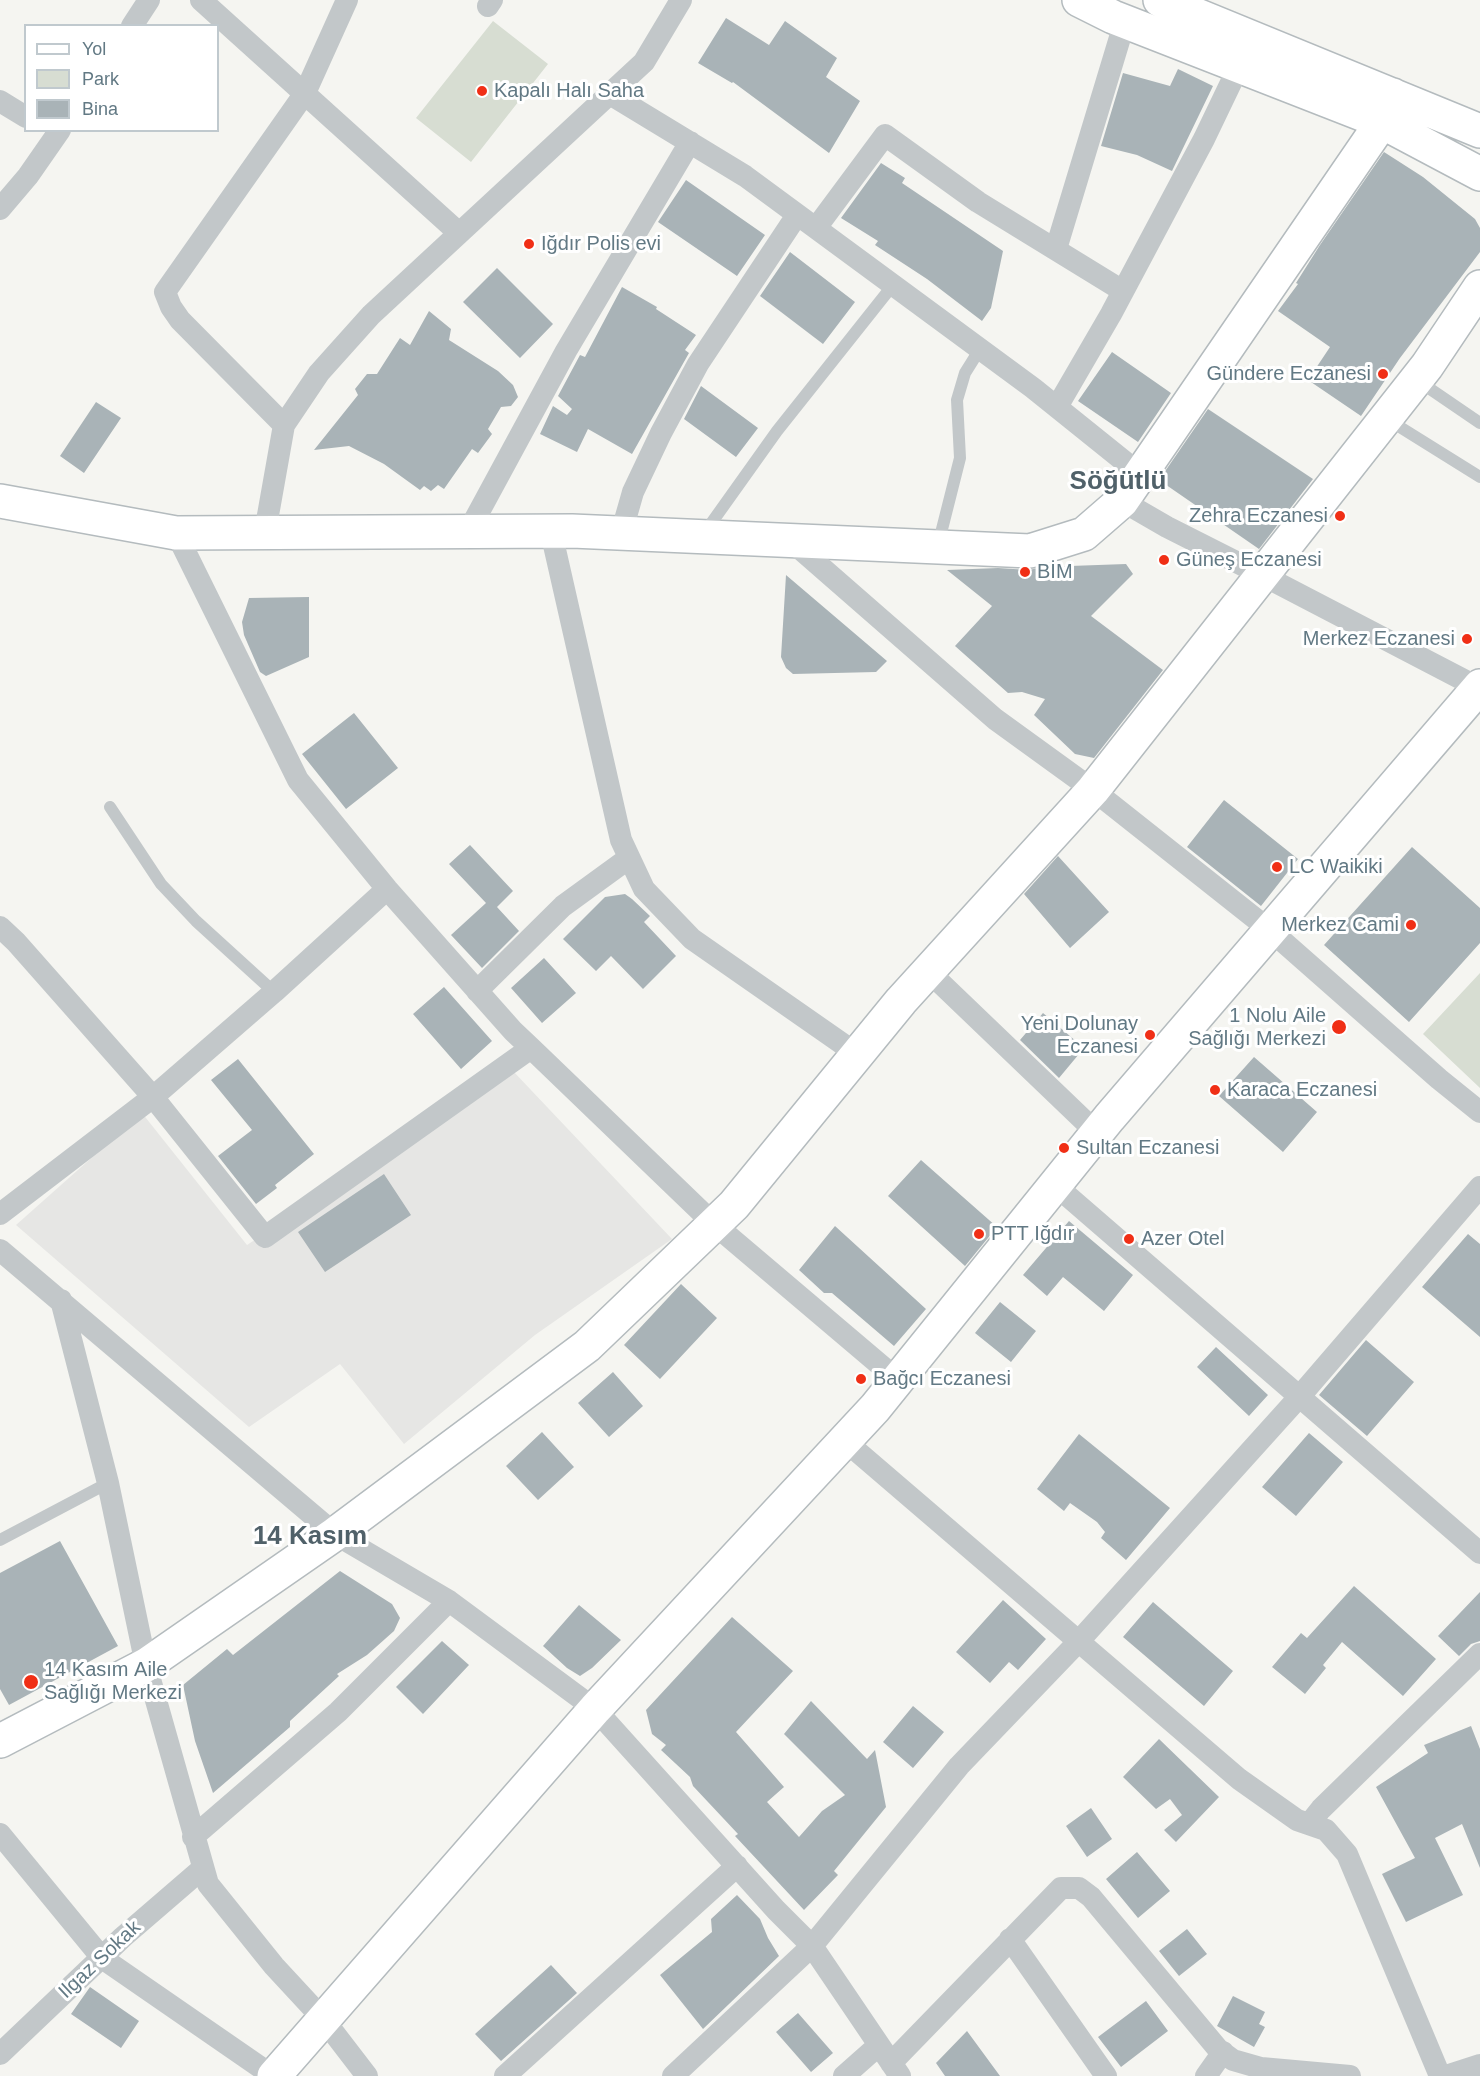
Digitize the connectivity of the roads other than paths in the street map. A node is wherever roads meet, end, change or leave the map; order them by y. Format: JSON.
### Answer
{"nodes":[{"id":1,"x":149,"y":0,"type":"edge"},
{"id":2,"x":201,"y":0,"type":"edge"},
{"id":3,"x":347,"y":0,"type":"edge"},
{"id":4,"x":681,"y":0,"type":"edge"},
{"id":5,"x":1079,"y":0,"type":"edge"},
{"id":6,"x":1160,"y":0,"type":"edge"},
{"id":7,"x":1125,"y":21,"type":"junction"},
{"id":8,"x":133,"y":24,"type":"edge"},
{"id":9,"x":1239,"y":66,"type":"junction"},
{"id":10,"x":305,"y":93,"type":"junction"},
{"id":11,"x":610,"y":94,"type":"junction"},
{"id":12,"x":0,"y":101,"type":"edge"},
{"id":13,"x":1387,"y":109,"type":"junction"},
{"id":14,"x":24,"y":116,"type":"edge"},
{"id":15,"x":1480,"y":130,"type":"edge"},
{"id":16,"x":54,"y":132,"type":"edge"},
{"id":17,"x":690,"y":142,"type":"junction"},
{"id":18,"x":1480,"y":174,"type":"edge"},
{"id":19,"x":0,"y":209,"type":"edge"},
{"id":20,"x":797,"y":215,"type":"junction"},
{"id":21,"x":816,"y":228,"type":"junction"},
{"id":22,"x":459,"y":233,"type":"junction"},
{"id":23,"x":1056,"y":249,"type":"junction"},
{"id":24,"x":893,"y":285,"type":"junction"},
{"id":25,"x":1480,"y":287,"type":"edge"},
{"id":26,"x":1123,"y":291,"type":"junction"},
{"id":27,"x":980,"y":349,"type":"junction"},
{"id":28,"x":1416,"y":380,"type":"junction"},
{"id":29,"x":1057,"y":407,"type":"junction"},
{"id":30,"x":1386,"y":418,"type":"junction"},
{"id":31,"x":1480,"y":423,"type":"edge"},
{"id":32,"x":284,"y":425,"type":"junction"},
{"id":33,"x":1140,"y":474,"type":"junction"},
{"id":34,"x":1480,"y":477,"type":"edge"},
{"id":35,"x":6,"y":499,"type":"edge"},
{"id":36,"x":1122,"y":501,"type":"junction"},
{"id":37,"x":265,"y":532,"type":"junction"},
{"id":38,"x":468,"y":532,"type":"junction"},
{"id":39,"x":551,"y":532,"type":"junction"},
{"id":40,"x":176,"y":533,"type":"junction"},
{"id":41,"x":621,"y":534,"type":"junction"},
{"id":42,"x":702,"y":537,"type":"junction"},
{"id":43,"x":790,"y":540,"type":"junction"},
{"id":44,"x":938,"y":546,"type":"junction"},
{"id":45,"x":1262,"y":575,"type":"junction"},
{"id":46,"x":1479,"y":687,"type":"edge"},
{"id":47,"x":1092,"y":790,"type":"junction"},
{"id":48,"x":110,"y":807,"type":"dead end"},
{"id":49,"x":629,"y":858,"type":"junction"},
{"id":50,"x":387,"y":889,"type":"junction"},
{"id":51,"x":0,"y":927,"type":"edge"},
{"id":52,"x":1271,"y":931,"type":"junction"},
{"id":53,"x":928,"y":971,"type":"junction"},
{"id":54,"x":477,"y":991,"type":"junction"},
{"id":55,"x":274,"y":992,"type":"junction"},
{"id":56,"x":531,"y":1048,"type":"junction"},
{"id":57,"x":857,"y":1054,"type":"junction"},
{"id":58,"x":153,"y":1096,"type":"junction"},
{"id":59,"x":1480,"y":1112,"type":"edge"},
{"id":60,"x":1097,"y":1133,"type":"junction"},
{"id":61,"x":1055,"y":1185,"type":"junction"},
{"id":62,"x":1480,"y":1187,"type":"edge"},
{"id":63,"x":0,"y":1214,"type":"edge"},
{"id":64,"x":714,"y":1224,"type":"junction"},
{"id":65,"x":0,"y":1250,"type":"edge"},
{"id":66,"x":61,"y":1300,"type":"junction"},
{"id":67,"x":898,"y":1380,"type":"junction"},
{"id":68,"x":1300,"y":1396,"type":"junction"},
{"id":69,"x":844,"y":1441,"type":"junction"},
{"id":70,"x":108,"y":1483,"type":"junction"},
{"id":71,"x":335,"y":1534,"type":"junction"},
{"id":72,"x":0,"y":1540,"type":"edge"},
{"id":73,"x":1480,"y":1553,"type":"edge"},
{"id":74,"x":449,"y":1601,"type":"junction"},
{"id":75,"x":1079,"y":1641,"type":"junction"},
{"id":76,"x":1480,"y":1654,"type":"edge"},
{"id":77,"x":146,"y":1665,"type":"junction"},
{"id":78,"x":596,"y":1709,"type":"junction"},
{"id":79,"x":0,"y":1741,"type":"edge"},
{"id":80,"x":1309,"y":1824,"type":"junction"},
{"id":81,"x":0,"y":1834,"type":"edge"},
{"id":82,"x":193,"y":1837,"type":"junction"},
{"id":83,"x":737,"y":1866,"type":"junction"},
{"id":84,"x":203,"y":1868,"type":"junction"},
{"id":85,"x":1010,"y":1939,"type":"junction"},
{"id":86,"x":813,"y":1946,"type":"junction"},
{"id":87,"x":102,"y":1958,"type":"junction"},
{"id":88,"x":324,"y":2020,"type":"junction"},
{"id":89,"x":1223,"y":2052,"type":"junction"},
{"id":90,"x":0,"y":2054,"type":"edge"},
{"id":91,"x":890,"y":2061,"type":"edge"},
{"id":92,"x":1473,"y":2070,"type":"edge"},
{"id":93,"x":273,"y":2076,"type":"edge"},
{"id":94,"x":367,"y":2076,"type":"edge"},
{"id":95,"x":505,"y":2076,"type":"edge"},
{"id":96,"x":673,"y":2076,"type":"edge"},
{"id":97,"x":844,"y":2076,"type":"edge"},
{"id":98,"x":1106,"y":2076,"type":"edge"},
{"id":99,"x":1206,"y":2076,"type":"edge"},
{"id":100,"x":1350,"y":2076,"type":"edge"},
{"id":101,"x":1440,"y":2076,"type":"edge"},
{"id":102,"x":1446,"y":2076,"type":"edge"}],
"edges":[{"from":1,"to":8,"type":"street"},
{"from":2,"to":10,"type":"street"},
{"from":3,"to":10,"type":"street"},
{"from":4,"to":11,"type":"street"},
{"from":5,"to":7,"type":"street"},
{"from":6,"to":13,"type":"street"},
{"from":7,"to":9,"type":"street"},
{"from":7,"to":23,"type":"street"},
{"from":9,"to":13,"type":"street"},
{"from":9,"to":26,"type":"street"},
{"from":10,"to":22,"type":"street"},
{"from":10,"to":32,"type":"street"},
{"from":11,"to":17,"type":"street"},
{"from":11,"to":22,"type":"street"},
{"from":12,"to":14,"type":"street"},
{"from":13,"to":15,"type":"street"},
{"from":13,"to":18,"type":"street"},
{"from":13,"to":33,"type":"street"},
{"from":16,"to":19,"type":"street"},
{"from":17,"to":20,"type":"street"},
{"from":17,"to":38,"type":"street"},
{"from":20,"to":21,"type":"street"},
{"from":20,"to":41,"type":"street"},
{"from":21,"to":23,"type":"street"},
{"from":21,"to":24,"type":"street"},
{"from":22,"to":32,"type":"street"},
{"from":23,"to":26,"type":"street"},
{"from":24,"to":27,"type":"street"},
{"from":24,"to":42,"type":"lane"},
{"from":25,"to":28,"type":"street"},
{"from":26,"to":29,"type":"street"},
{"from":27,"to":29,"type":"street"},
{"from":27,"to":44,"type":"lane"},
{"from":28,"to":30,"type":"street"},
{"from":28,"to":31,"type":"lane"},
{"from":29,"to":33,"type":"street"},
{"from":30,"to":34,"type":"lane"},
{"from":30,"to":45,"type":"street"},
{"from":32,"to":37,"type":"street"},
{"from":33,"to":36,"type":"street"},
{"from":35,"to":40,"type":"street"},
{"from":36,"to":44,"type":"street"},
{"from":36,"to":45,"type":"street"},
{"from":37,"to":38,"type":"street"},
{"from":37,"to":40,"type":"street"},
{"from":38,"to":39,"type":"street"},
{"from":39,"to":41,"type":"street"},
{"from":39,"to":49,"type":"street"},
{"from":40,"to":50,"type":"street"},
{"from":41,"to":42,"type":"street"},
{"from":42,"to":43,"type":"street"},
{"from":43,"to":44,"type":"street"},
{"from":43,"to":47,"type":"street"},
{"from":45,"to":46,"type":"street"},
{"from":45,"to":47,"type":"street"},
{"from":46,"to":52,"type":"street"},
{"from":47,"to":52,"type":"street"},
{"from":47,"to":53,"type":"street"},
{"from":48,"to":55,"type":"lane"},
{"from":49,"to":54,"type":"street"},
{"from":49,"to":57,"type":"street"},
{"from":50,"to":54,"type":"street"},
{"from":50,"to":55,"type":"street"},
{"from":51,"to":58,"type":"street"},
{"from":52,"to":59,"type":"street"},
{"from":52,"to":60,"type":"street"},
{"from":53,"to":57,"type":"street"},
{"from":53,"to":60,"type":"street"},
{"from":54,"to":56,"type":"street"},
{"from":55,"to":58,"type":"street"},
{"from":56,"to":58,"type":"street"},
{"from":56,"to":64,"type":"street"},
{"from":57,"to":64,"type":"street"},
{"from":58,"to":63,"type":"street"},
{"from":60,"to":61,"type":"street"},
{"from":61,"to":67,"type":"street"},
{"from":61,"to":68,"type":"street"},
{"from":62,"to":68,"type":"street"},
{"from":64,"to":67,"type":"street"},
{"from":64,"to":71,"type":"street"},
{"from":65,"to":66,"type":"street"},
{"from":66,"to":70,"type":"street"},
{"from":66,"to":71,"type":"street"},
{"from":67,"to":69,"type":"street"},
{"from":68,"to":73,"type":"street"},
{"from":68,"to":75,"type":"street"},
{"from":69,"to":75,"type":"street"},
{"from":69,"to":78,"type":"street"},
{"from":70,"to":72,"type":"lane"},
{"from":70,"to":77,"type":"street"},
{"from":71,"to":74,"type":"street"},
{"from":71,"to":77,"type":"street"},
{"from":74,"to":78,"type":"street"},
{"from":74,"to":82,"type":"street"},
{"from":75,"to":80,"type":"street"},
{"from":75,"to":86,"type":"street"},
{"from":76,"to":80,"type":"street"},
{"from":77,"to":79,"type":"street"},
{"from":77,"to":82,"type":"street"},
{"from":78,"to":83,"type":"street"},
{"from":78,"to":88,"type":"street"},
{"from":80,"to":101,"type":"street"},
{"from":81,"to":87,"type":"street"},
{"from":82,"to":84,"type":"street"},
{"from":83,"to":86,"type":"street"},
{"from":83,"to":95,"type":"street"},
{"from":84,"to":87,"type":"street","name":"Ilgaz Sokak"},
{"from":84,"to":88,"type":"street"},
{"from":85,"to":89,"type":"street"},
{"from":85,"to":91,"type":"street"},
{"from":85,"to":98,"type":"street"},
{"from":86,"to":91,"type":"street"},
{"from":86,"to":96,"type":"street"},
{"from":87,"to":90,"type":"street","name":"Ilgaz Sokak"},
{"from":87,"to":93,"type":"street"},
{"from":88,"to":93,"type":"street"},
{"from":88,"to":94,"type":"street"},
{"from":89,"to":99,"type":"street"},
{"from":89,"to":100,"type":"street"},
{"from":91,"to":97,"type":"street"},
{"from":92,"to":102,"type":"street"}]}
